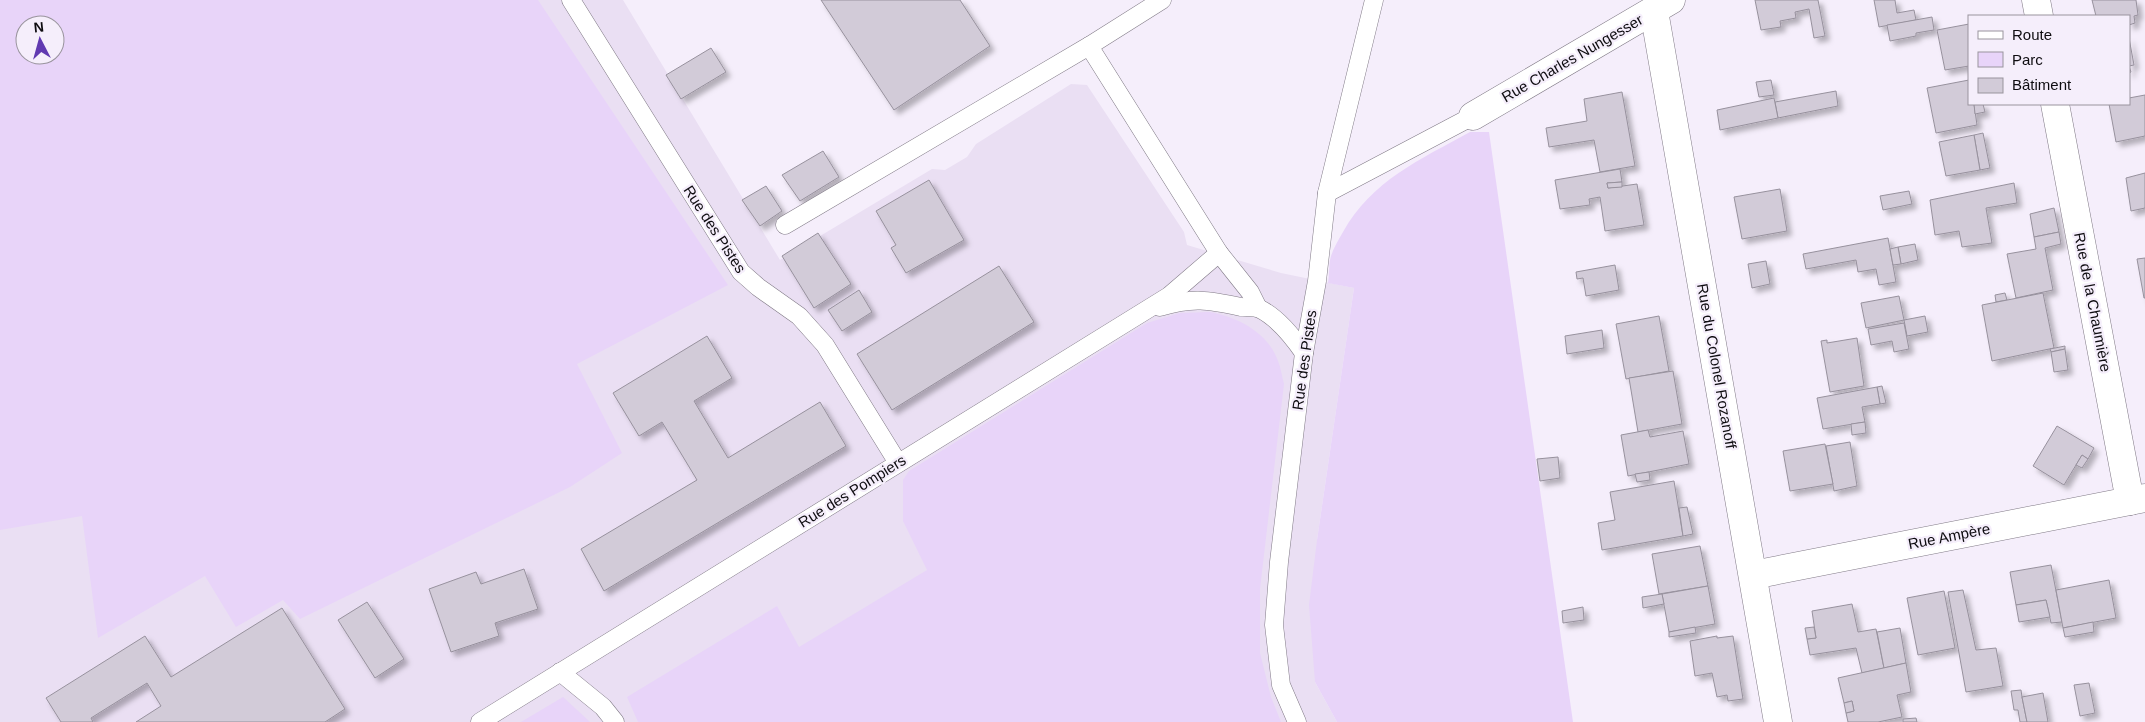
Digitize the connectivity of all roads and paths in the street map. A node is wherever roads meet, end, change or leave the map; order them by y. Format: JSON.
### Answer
{"nodes":[{"id":1,"x":571,"y":0,"type":"edge"},
{"id":2,"x":1162,"y":0,"type":"edge"},
{"id":3,"x":1374,"y":0,"type":"edge"},
{"id":4,"x":2036,"y":0,"type":"edge"},
{"id":5,"x":1663,"y":5,"type":"edge"},
{"id":6,"x":2039,"y":15,"type":"edge"},
{"id":7,"x":1089,"y":46,"type":"junction"},
{"id":8,"x":2055,"y":105,"type":"edge"},
{"id":9,"x":1473,"y":116,"type":"joint"},
{"id":10,"x":1327,"y":193,"type":"junction"},
{"id":11,"x":785,"y":225,"type":"dead end"},
{"id":12,"x":1218,"y":253,"type":"junction"},
{"id":13,"x":1258,"y":308,"type":"junction"},
{"id":14,"x":1139,"y":313,"type":"junction"},
{"id":15,"x":1304,"y":353,"type":"junction"},
{"id":16,"x":898,"y":463,"type":"junction"},
{"id":17,"x":2137,"y":499,"type":"edge"},
{"id":18,"x":1754,"y":575,"type":"junction"},
{"id":19,"x":560,"y":672,"type":"junction"},
{"id":20,"x":480,"y":722,"type":"edge"},
{"id":21,"x":615,"y":722,"type":"edge"},
{"id":22,"x":1297,"y":722,"type":"edge"},
{"id":23,"x":1778,"y":722,"type":"edge"}],
"edges":[{"from":1,"to":16,"type":"lane","name":"Rue des Pistes"},
{"from":2,"to":7,"type":"lane"},
{"from":3,"to":10,"type":"lane","name":"Rue des Pistes"},
{"from":4,"to":6,"type":"street"},
{"from":5,"to":9,"type":"street","name":"Rue Charles Nungesser"},
{"from":5,"to":18,"type":"street","name":"Rue du Colonel Rozanoff"},
{"from":7,"to":11,"type":"lane"},
{"from":7,"to":12,"type":"lane"},
{"from":8,"to":17,"type":"street","name":"Rue de la Chaumière"},
{"from":9,"to":10,"type":"lane"},
{"from":10,"to":15,"type":"lane","name":"Rue des Pistes"},
{"from":12,"to":13,"type":"lane"},
{"from":12,"to":14,"type":"lane","name":"Rue des Pompiers"},
{"from":13,"to":14,"type":"lane"},
{"from":13,"to":15,"type":"lane"},
{"from":14,"to":16,"type":"lane","name":"Rue des Pompiers"},
{"from":15,"to":22,"type":"lane","name":"Rue des Pistes"},
{"from":16,"to":19,"type":"lane","name":"Rue des Pompiers"},
{"from":17,"to":18,"type":"street","name":"Rue Ampère"},
{"from":18,"to":23,"type":"street","name":"Rue du Colonel Rozanoff"},
{"from":19,"to":20,"type":"lane","name":"Rue des Pompiers"},
{"from":19,"to":21,"type":"lane"}]}
